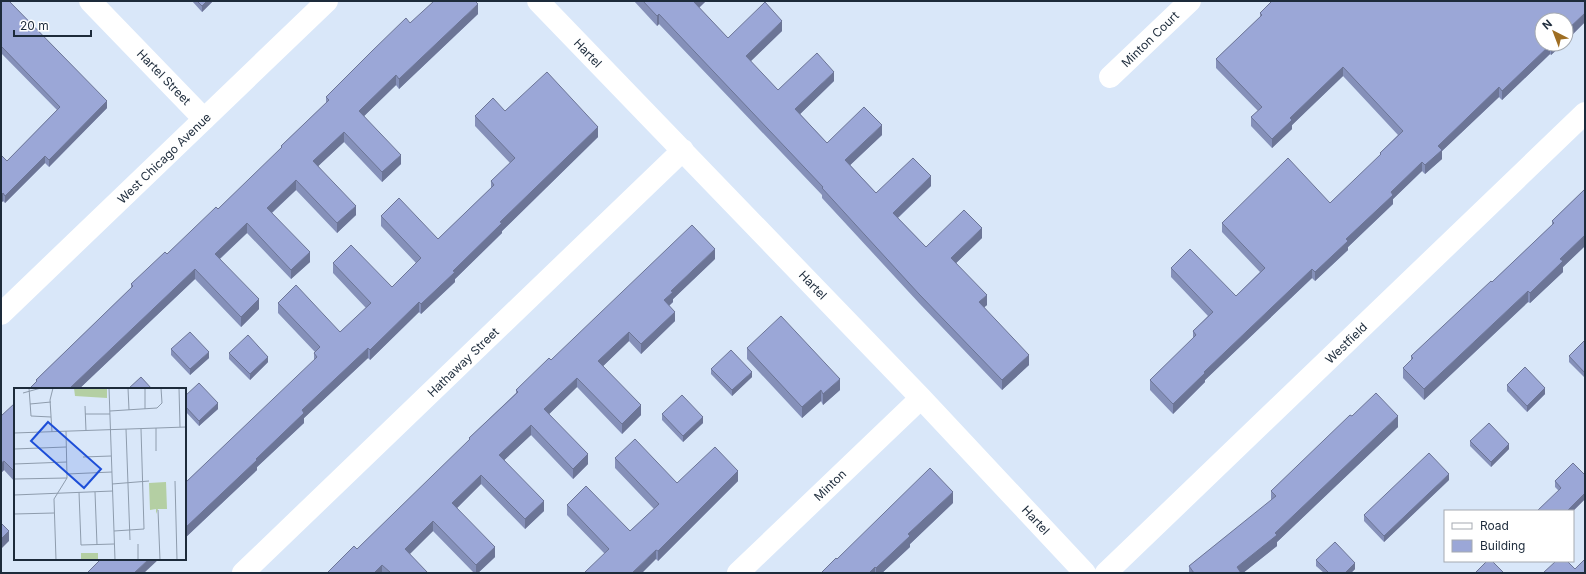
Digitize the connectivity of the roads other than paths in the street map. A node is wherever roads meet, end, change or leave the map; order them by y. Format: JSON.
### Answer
{"nodes":[{"id":1,"x":90,"y":1,"type":"edge"},
{"id":2,"x":327,"y":1,"type":"edge"},
{"id":3,"x":538,"y":1,"type":"edge"},
{"id":4,"x":1190,"y":1,"type":"edge"},
{"id":5,"x":1110,"y":77,"type":"dead end"},
{"id":6,"x":1585,"y":113,"type":"edge"},
{"id":7,"x":204,"y":119,"type":"junction"},
{"id":8,"x":683,"y":150,"type":"junction"},
{"id":9,"x":1,"y":314,"type":"edge"},
{"id":10,"x":921,"y":398,"type":"junction"},
{"id":11,"x":243,"y":573,"type":"edge"},
{"id":12,"x":738,"y":573,"type":"edge"},
{"id":13,"x":1085,"y":573,"type":"edge"},
{"id":14,"x":1106,"y":573,"type":"edge"}],
"edges":[{"from":1,"to":7,"type":"street","name":"Hartel Street"},
{"from":2,"to":7,"type":"street","name":"West Chicago Avenue"},
{"from":3,"to":8,"type":"street","name":"Hartel"},
{"from":4,"to":5,"type":"street","name":"Minton Court"},
{"from":6,"to":14,"type":"street","name":"Westfield"},
{"from":7,"to":9,"type":"street","name":"West Chicago Avenue"},
{"from":8,"to":10,"type":"street","name":"Hartel"},
{"from":8,"to":11,"type":"street","name":"Hathaway Street"},
{"from":10,"to":12,"type":"street","name":"Minton"},
{"from":10,"to":13,"type":"street","name":"Hartel"}]}
